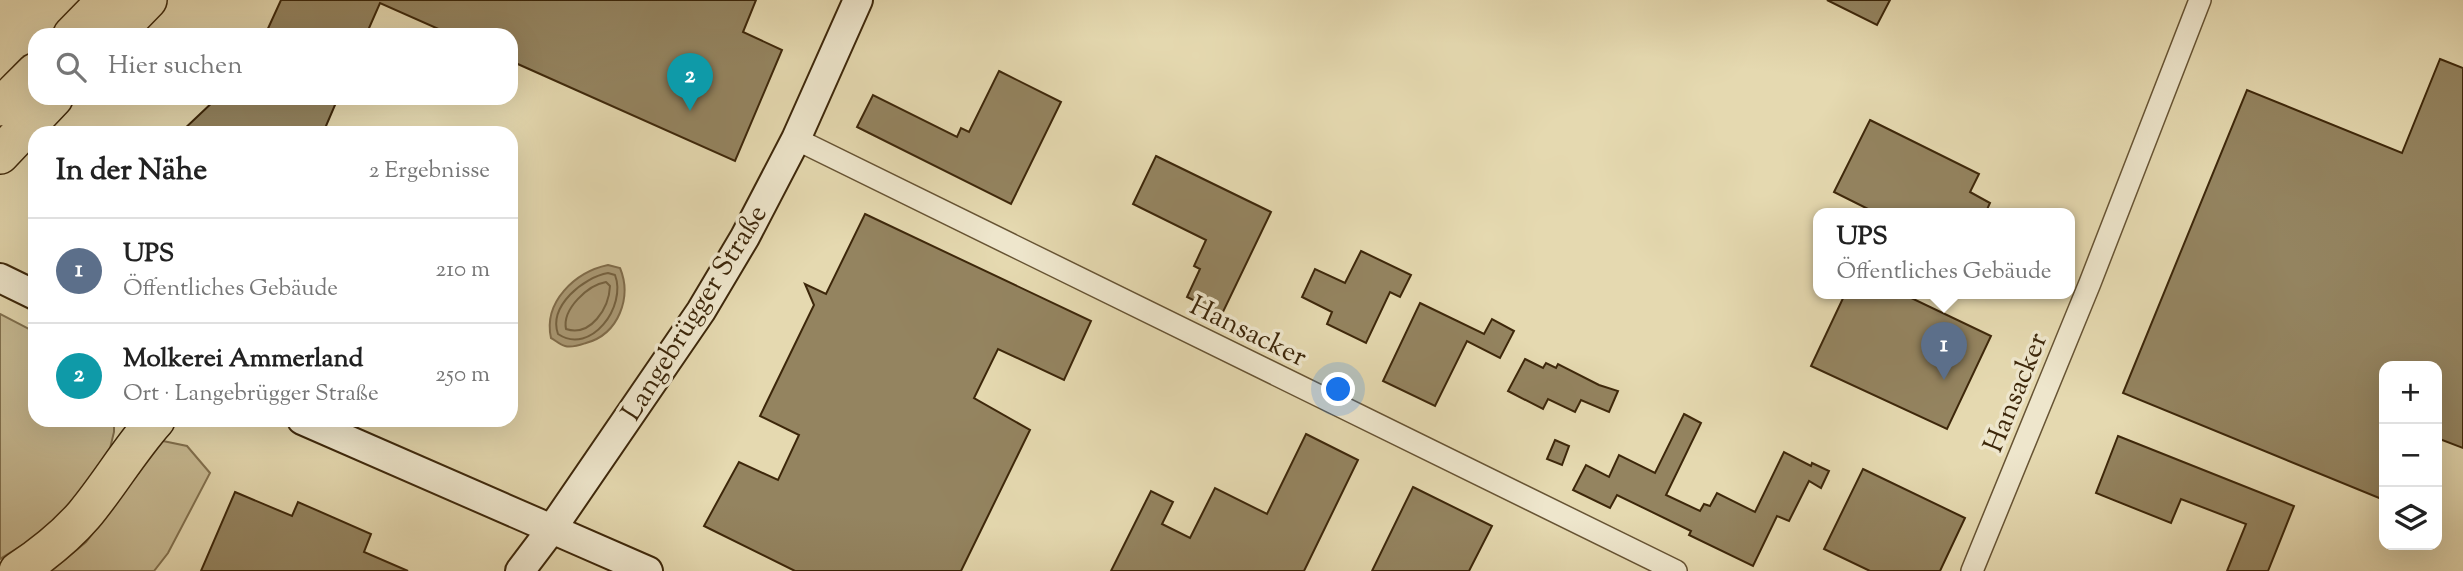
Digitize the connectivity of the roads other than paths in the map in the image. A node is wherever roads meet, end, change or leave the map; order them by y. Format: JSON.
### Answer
{"nodes":[{"id":1,"x":107,"y":0,"type":"edge"},
{"id":2,"x":148,"y":0,"type":"edge"},
{"id":3,"x":858,"y":0,"type":"edge"},
{"id":4,"x":2200,"y":0,"type":"edge"},
{"id":5,"x":79,"y":28,"type":"edge"},
{"id":6,"x":121,"y":28,"type":"edge"},
{"id":7,"x":28,"y":79,"type":"edge"},
{"id":8,"x":47,"y":105,"type":"edge"},
{"id":9,"x":0,"y":107,"type":"edge"},
{"id":10,"x":796,"y":139,"type":"junction"},
{"id":11,"x":0,"y":155,"type":"edge"},
{"id":12,"x":0,"y":278,"type":"edge"},
{"id":13,"x":28,"y":292,"type":"edge"},
{"id":14,"x":318,"y":427,"type":"edge"},
{"id":15,"x":133,"y":434,"type":"edge"},
{"id":16,"x":551,"y":530,"type":"junction"},
{"id":17,"x":18,"y":571,"type":"edge"},
{"id":18,"x":520,"y":571,"type":"edge"},
{"id":19,"x":648,"y":571,"type":"edge"},
{"id":20,"x":1676,"y":571,"type":"edge"},
{"id":21,"x":1972,"y":571,"type":"edge"}],
"edges":[{"from":1,"to":5,"type":"highway"},
{"from":2,"to":6,"type":"highway"},
{"from":3,"to":10,"type":"street","name":"Langebrügger Straße"},
{"from":4,"to":21,"type":"street","name":"Hansacker"},
{"from":7,"to":9,"type":"highway"},
{"from":8,"to":11,"type":"highway"},
{"from":10,"to":16,"type":"street","name":"Langebrügger Straße"},
{"from":10,"to":20,"type":"street","name":"Hansacker"},
{"from":12,"to":13,"type":"street"},
{"from":14,"to":16,"type":"street"},
{"from":15,"to":17,"type":"highway"},
{"from":16,"to":18,"type":"street","name":"Langebrügger Straße"},
{"from":16,"to":19,"type":"street"}]}
